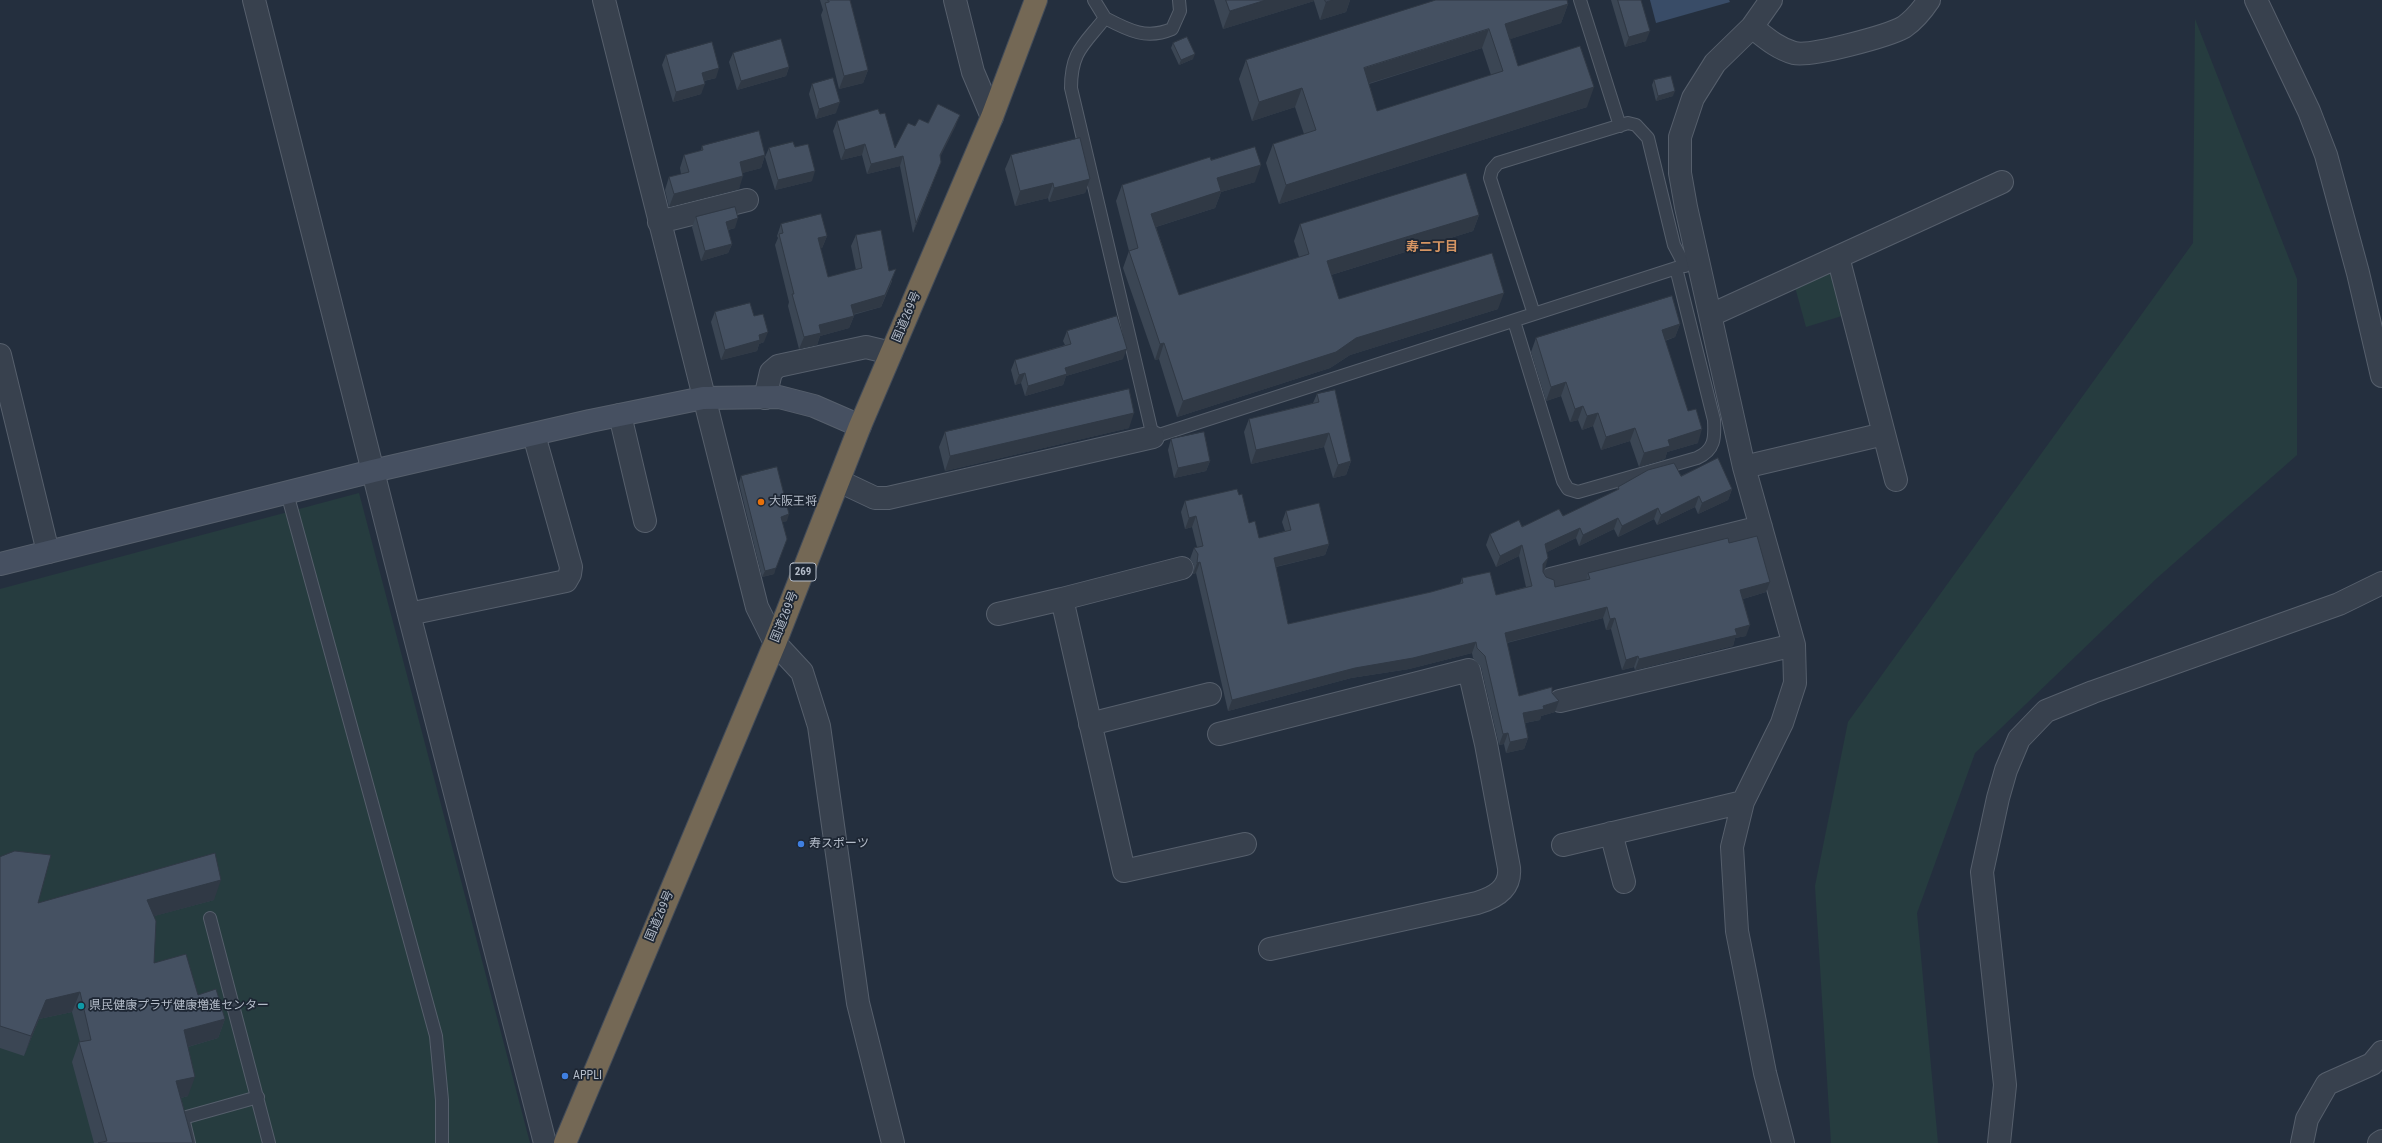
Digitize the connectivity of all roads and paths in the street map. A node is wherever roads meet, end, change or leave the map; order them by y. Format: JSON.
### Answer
{"nodes":[{"id":1,"x":254,"y":0,"type":"edge"},
{"id":2,"x":604,"y":0,"type":"edge"},
{"id":3,"x":955,"y":0,"type":"edge"},
{"id":4,"x":1036,"y":0,"type":"edge"},
{"id":5,"x":1094,"y":0,"type":"edge"},
{"id":6,"x":1179,"y":0,"type":"edge"},
{"id":7,"x":1580,"y":0,"type":"edge"},
{"id":8,"x":1771,"y":0,"type":"edge"},
{"id":9,"x":1929,"y":0,"type":"edge"},
{"id":10,"x":2256,"y":0,"type":"edge"},
{"id":11,"x":1105,"y":18,"type":"junction"},
{"id":12,"x":1752,"y":27,"type":"junction"},
{"id":13,"x":992,"y":117,"type":"junction"},
{"id":14,"x":1620,"y":126,"type":"junction"},
{"id":15,"x":2002,"y":182,"type":"dead end"},
{"id":16,"x":747,"y":200,"type":"dead end"},
{"id":17,"x":659,"y":222,"type":"junction"},
{"id":18,"x":1838,"y":257,"type":"junction"},
{"id":19,"x":1686,"y":265,"type":"junction"},
{"id":20,"x":1534,"y":314,"type":"junction"},
{"id":21,"x":1711,"y":315,"type":"junction"},
{"id":22,"x":1514,"y":321,"type":"junction"},
{"id":23,"x":891,"y":353,"type":"junction"},
{"id":24,"x":0,"y":355,"type":"edge"},
{"id":25,"x":2382,"y":369,"type":"edge"},
{"id":26,"x":703,"y":398,"type":"junction"},
{"id":27,"x":765,"y":398,"type":"junction"},
{"id":28,"x":620,"y":415,"type":"junction"},
{"id":29,"x":860,"y":426,"type":"junction"},
{"id":30,"x":1884,"y":434,"type":"junction"},
{"id":31,"x":534,"y":435,"type":"junction"},
{"id":32,"x":1153,"y":437,"type":"junction"},
{"id":33,"x":1744,"y":467,"type":"junction"},
{"id":34,"x":373,"y":471,"type":"junction"},
{"id":35,"x":1896,"y":480,"type":"dead end"},
{"id":36,"x":839,"y":481,"type":"junction"},
{"id":37,"x":286,"y":493,"type":"junction"},
{"id":38,"x":645,"y":521,"type":"dead end"},
{"id":39,"x":1761,"y":526,"type":"junction"},
{"id":40,"x":48,"y":552,"type":"junction"},
{"id":41,"x":0,"y":564,"type":"edge"},
{"id":42,"x":1182,"y":568,"type":"dead end"},
{"id":43,"x":1550,"y":579,"type":"edge"},
{"id":44,"x":2382,"y":583,"type":"edge"},
{"id":45,"x":1062,"y":599,"type":"junction"},
{"id":46,"x":409,"y":614,"type":"junction"},
{"id":47,"x":998,"y":614,"type":"dead end"},
{"id":48,"x":775,"y":643,"type":"junction"},
{"id":49,"x":1794,"y":645,"type":"junction"},
{"id":50,"x":1210,"y":694,"type":"dead end"},
{"id":51,"x":1560,"y":701,"type":"edge"},
{"id":52,"x":1090,"y":724,"type":"junction"},
{"id":53,"x":1220,"y":734,"type":"dead end"},
{"id":54,"x":1743,"y":802,"type":"junction"},
{"id":55,"x":1611,"y":833,"type":"junction"},
{"id":56,"x":1245,"y":844,"type":"dead end"},
{"id":57,"x":1563,"y":845,"type":"dead end"},
{"id":58,"x":1624,"y":882,"type":"dead end"},
{"id":59,"x":210,"y":918,"type":"dead end"},
{"id":60,"x":1270,"y":949,"type":"dead end"},
{"id":61,"x":2382,"y":1052,"type":"edge"},
{"id":62,"x":258,"y":1097,"type":"junction"},
{"id":63,"x":2382,"y":1141,"type":"edge"},
{"id":64,"x":189,"y":1143,"type":"edge"},
{"id":65,"x":269,"y":1143,"type":"edge"},
{"id":66,"x":442,"y":1143,"type":"edge"},
{"id":67,"x":545,"y":1143,"type":"edge"},
{"id":68,"x":565,"y":1143,"type":"edge"},
{"id":69,"x":893,"y":1143,"type":"edge"},
{"id":70,"x":1783,"y":1143,"type":"edge"},
{"id":71,"x":1999,"y":1143,"type":"edge"},
{"id":72,"x":2302,"y":1143,"type":"edge"},
{"id":73,"x":2379,"y":1143,"type":"edge"}],
"edges":[{"from":1,"to":34,"type":"street"},
{"from":2,"to":17,"type":"street"},
{"from":3,"to":13,"type":"street"},
{"from":4,"to":13,"type":"highway","name":"国道269号","number":"269"},
{"from":5,"to":11,"type":"lane"},
{"from":6,"to":11,"type":"lane"},
{"from":7,"to":14,"type":"lane"},
{"from":8,"to":12,"type":"street"},
{"from":9,"to":12,"type":"street"},
{"from":10,"to":25,"type":"street"},
{"from":11,"to":32,"type":"lane"},
{"from":12,"to":19,"type":"street"},
{"from":13,"to":23,"type":"highway","name":"国道269号","number":"269"},
{"from":14,"to":19,"type":"lane"},
{"from":14,"to":20,"type":"lane"},
{"from":15,"to":18,"type":"street"},
{"from":16,"to":17,"type":"street"},
{"from":17,"to":26,"type":"street"},
{"from":18,"to":21,"type":"street"},
{"from":18,"to":30,"type":"street"},
{"from":19,"to":20,"type":"lane"},
{"from":19,"to":21,"type":"street"},
{"from":19,"to":22,"type":"lane"},
{"from":20,"to":22,"type":"lane"},
{"from":21,"to":33,"type":"street"},
{"from":22,"to":32,"type":"lane"},
{"from":23,"to":27,"type":"street"},
{"from":23,"to":29,"type":"highway","name":"国道269号","number":"269"},
{"from":24,"to":40,"type":"street"},
{"from":26,"to":27,"type":"street"},
{"from":26,"to":28,"type":"street"},
{"from":26,"to":48,"type":"street"},
{"from":27,"to":29,"type":"street"},
{"from":28,"to":31,"type":"street"},
{"from":28,"to":38,"type":"street"},
{"from":29,"to":36,"type":"highway","name":"国道269号","number":"269"},
{"from":30,"to":33,"type":"street"},
{"from":30,"to":35,"type":"street"},
{"from":31,"to":34,"type":"street"},
{"from":31,"to":46,"type":"street"},
{"from":32,"to":36,"type":"street"},
{"from":33,"to":39,"type":"street"},
{"from":34,"to":37,"type":"street"},
{"from":34,"to":46,"type":"street"},
{"from":36,"to":48,"type":"highway","name":"国道269号","number":"269"},
{"from":37,"to":40,"type":"street"},
{"from":37,"to":66,"type":"lane"},
{"from":39,"to":43,"type":"street"},
{"from":39,"to":49,"type":"street"},
{"from":40,"to":41,"type":"street"},
{"from":42,"to":45,"type":"street"},
{"from":44,"to":71,"type":"street"},
{"from":45,"to":47,"type":"street"},
{"from":45,"to":52,"type":"street"},
{"from":46,"to":67,"type":"street"},
{"from":48,"to":68,"type":"highway","name":"国道269号","number":"269"},
{"from":48,"to":69,"type":"street"},
{"from":49,"to":51,"type":"street"},
{"from":49,"to":54,"type":"street"},
{"from":50,"to":52,"type":"street"},
{"from":52,"to":56,"type":"street"},
{"from":53,"to":60,"type":"street"},
{"from":54,"to":55,"type":"street"},
{"from":54,"to":70,"type":"street"},
{"from":55,"to":57,"type":"street"},
{"from":55,"to":58,"type":"street"},
{"from":59,"to":62,"type":"lane"},
{"from":61,"to":72,"type":"street"},
{"from":62,"to":64,"type":"lane"},
{"from":62,"to":65,"type":"lane"},
{"from":63,"to":73,"type":"street"}]}
